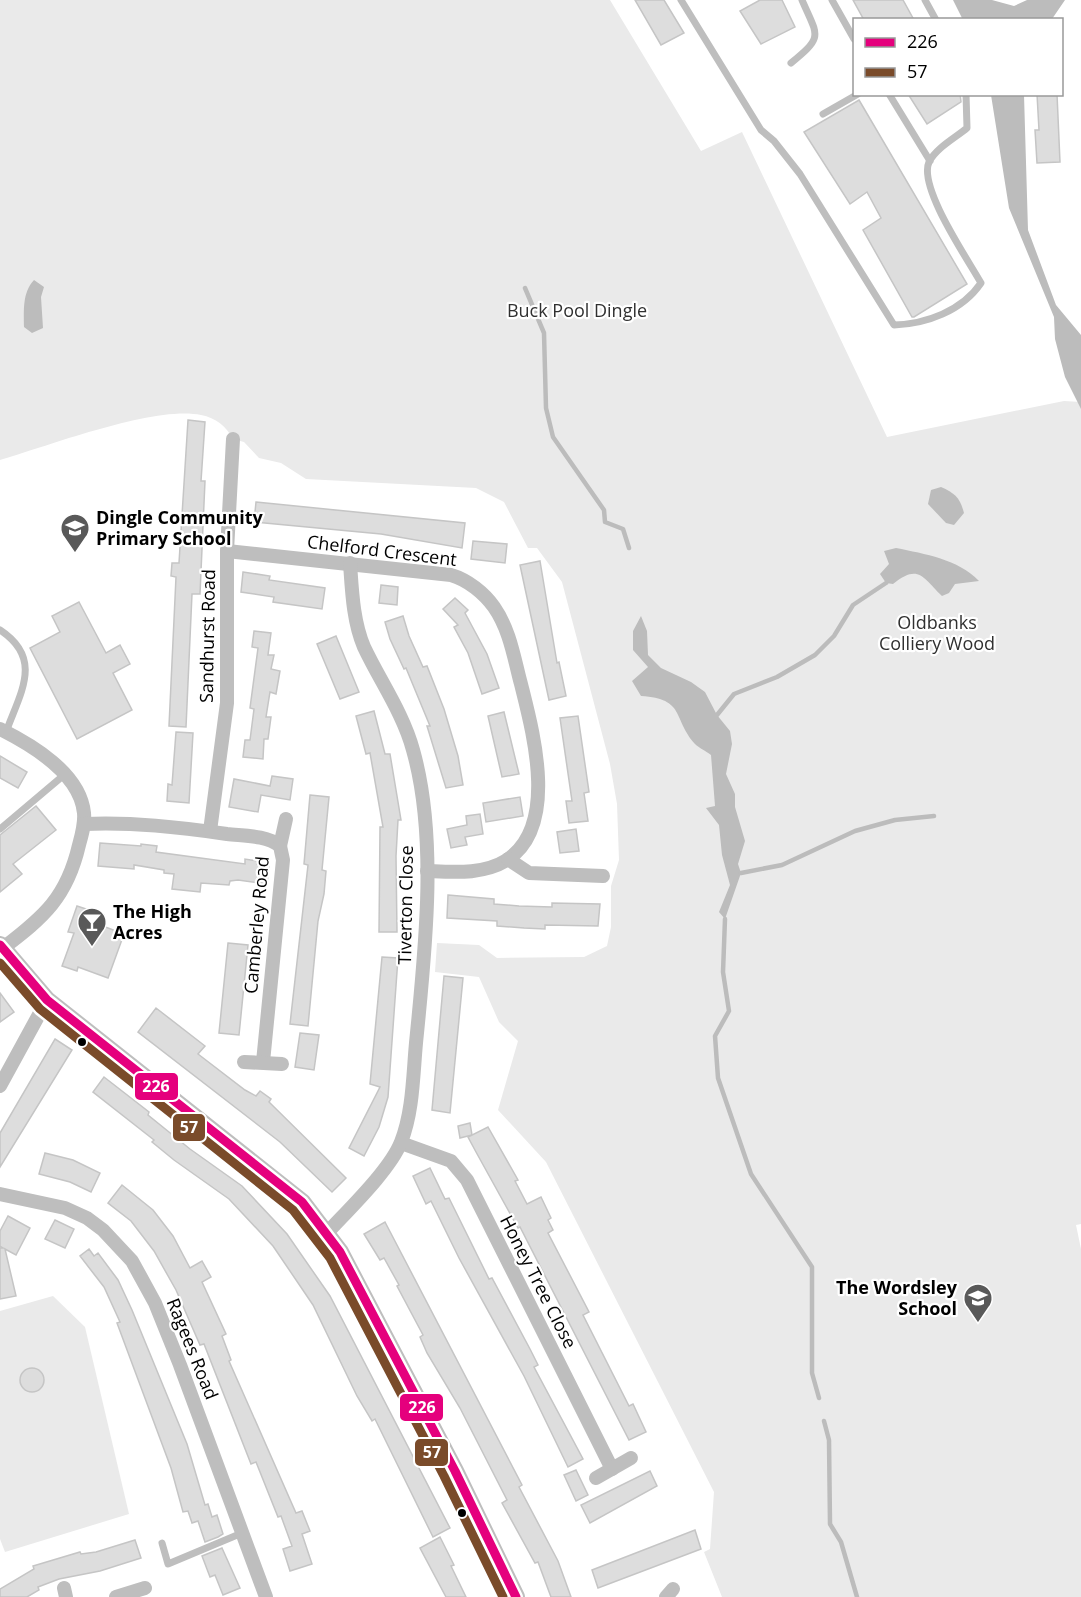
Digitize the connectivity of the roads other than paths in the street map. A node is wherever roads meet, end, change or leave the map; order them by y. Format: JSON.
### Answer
{"nodes":[{"id":1,"x":681,"y":0,"type":"edge"},
{"id":2,"x":802,"y":0,"type":"edge"},
{"id":3,"x":832,"y":0,"type":"edge"},
{"id":4,"x":925,"y":0,"type":"edge"},
{"id":5,"x":935,"y":18,"type":"edge"},
{"id":6,"x":853,"y":36,"type":"edge"},
{"id":7,"x":790,"y":63,"type":"dead end"},
{"id":8,"x":854,"y":96,"type":"edge"},
{"id":9,"x":890,"y":96,"type":"edge"},
{"id":10,"x":966,"y":96,"type":"edge"},
{"id":11,"x":823,"y":114,"type":"dead end"},
{"id":12,"x":930,"y":161,"type":"junction"},
{"id":13,"x":233,"y":439,"type":"dead end"},
{"id":14,"x":227,"y":551,"type":"junction"},
{"id":15,"x":350,"y":563,"type":"junction"},
{"id":16,"x":0,"y":630,"type":"edge"},
{"id":17,"x":3,"y":730,"type":"edge"},
{"id":18,"x":64,"y":775,"type":"junction"},
{"id":19,"x":286,"y":819,"type":"dead end"},
{"id":20,"x":84,"y":824,"type":"junction"},
{"id":21,"x":0,"y":829,"type":"edge"},
{"id":22,"x":210,"y":831,"type":"junction"},
{"id":23,"x":280,"y":846,"type":"junction"},
{"id":24,"x":508,"y":860,"type":"junction"},
{"id":25,"x":596,"y":862,"type":"dead end"},
{"id":26,"x":427,"y":871,"type":"junction"},
{"id":27,"x":1,"y":946,"type":"edge"},
{"id":28,"x":47,"y":1000,"type":"junction"},
{"id":29,"x":244,"y":1062,"type":"dead end"},
{"id":30,"x":262,"y":1062,"type":"junction"},
{"id":31,"x":282,"y":1064,"type":"dead end"},
{"id":32,"x":0,"y":1086,"type":"edge"},
{"id":33,"x":401,"y":1143,"type":"junction"},
{"id":34,"x":0,"y":1194,"type":"edge"},
{"id":35,"x":327,"y":1233,"type":"junction"},
{"id":36,"x":631,"y":1458,"type":"dead end"},
{"id":37,"x":612,"y":1469,"type":"junction"},
{"id":38,"x":596,"y":1478,"type":"dead end"},
{"id":39,"x":242,"y":1533,"type":"junction"},
{"id":40,"x":162,"y":1543,"type":"dead end"},
{"id":41,"x":145,"y":1588,"type":"dead end"},
{"id":42,"x":116,"y":1597,"type":"edge"},
{"id":43,"x":266,"y":1597,"type":"edge"},
{"id":44,"x":516,"y":1597,"type":"edge"}],
"edges":[{"from":1,"to":12,"type":"lane"},
{"from":2,"to":7,"type":"lane"},
{"from":3,"to":6,"type":"lane"},
{"from":4,"to":5,"type":"lane"},
{"from":8,"to":11,"type":"lane"},
{"from":9,"to":12,"type":"lane"},
{"from":10,"to":12,"type":"lane"},
{"from":13,"to":14,"type":"street","name":"Sandhurst Road"},
{"from":14,"to":15,"type":"street","name":"Chelford Crescent"},
{"from":14,"to":22,"type":"street","name":"Sandhurst Road"},
{"from":15,"to":24,"type":"street","name":"Chelford Crescent"},
{"from":15,"to":26,"type":"street","name":"Tiverton Close"},
{"from":16,"to":17,"type":"lane"},
{"from":17,"to":18,"type":"street"},
{"from":18,"to":20,"type":"street"},
{"from":18,"to":21,"type":"lane"},
{"from":19,"to":23,"type":"street"},
{"from":20,"to":22,"type":"street","name":"Camberley Road"},
{"from":20,"to":27,"type":"street"},
{"from":22,"to":23,"type":"street","name":"Camberley Road"},
{"from":23,"to":30,"type":"street","name":"Camberley Road"},
{"from":24,"to":25,"type":"street"},
{"from":24,"to":26,"type":"street"},
{"from":26,"to":33,"type":"street","name":"Tiverton Close"},
{"from":27,"to":28,"type":"street"},
{"from":28,"to":32,"type":"street"},
{"from":28,"to":35,"type":"street"},
{"from":29,"to":30,"type":"street"},
{"from":30,"to":31,"type":"street"},
{"from":33,"to":35,"type":"street","name":"Tiverton Close"},
{"from":33,"to":37,"type":"street","name":"Honey Tree Close"},
{"from":34,"to":39,"type":"street","name":"Ragees Road"},
{"from":35,"to":44,"type":"street"},
{"from":36,"to":37,"type":"street"},
{"from":37,"to":38,"type":"street"},
{"from":39,"to":40,"type":"lane"},
{"from":39,"to":43,"type":"street","name":"Ragees Road"},
{"from":41,"to":42,"type":"street"}]}
